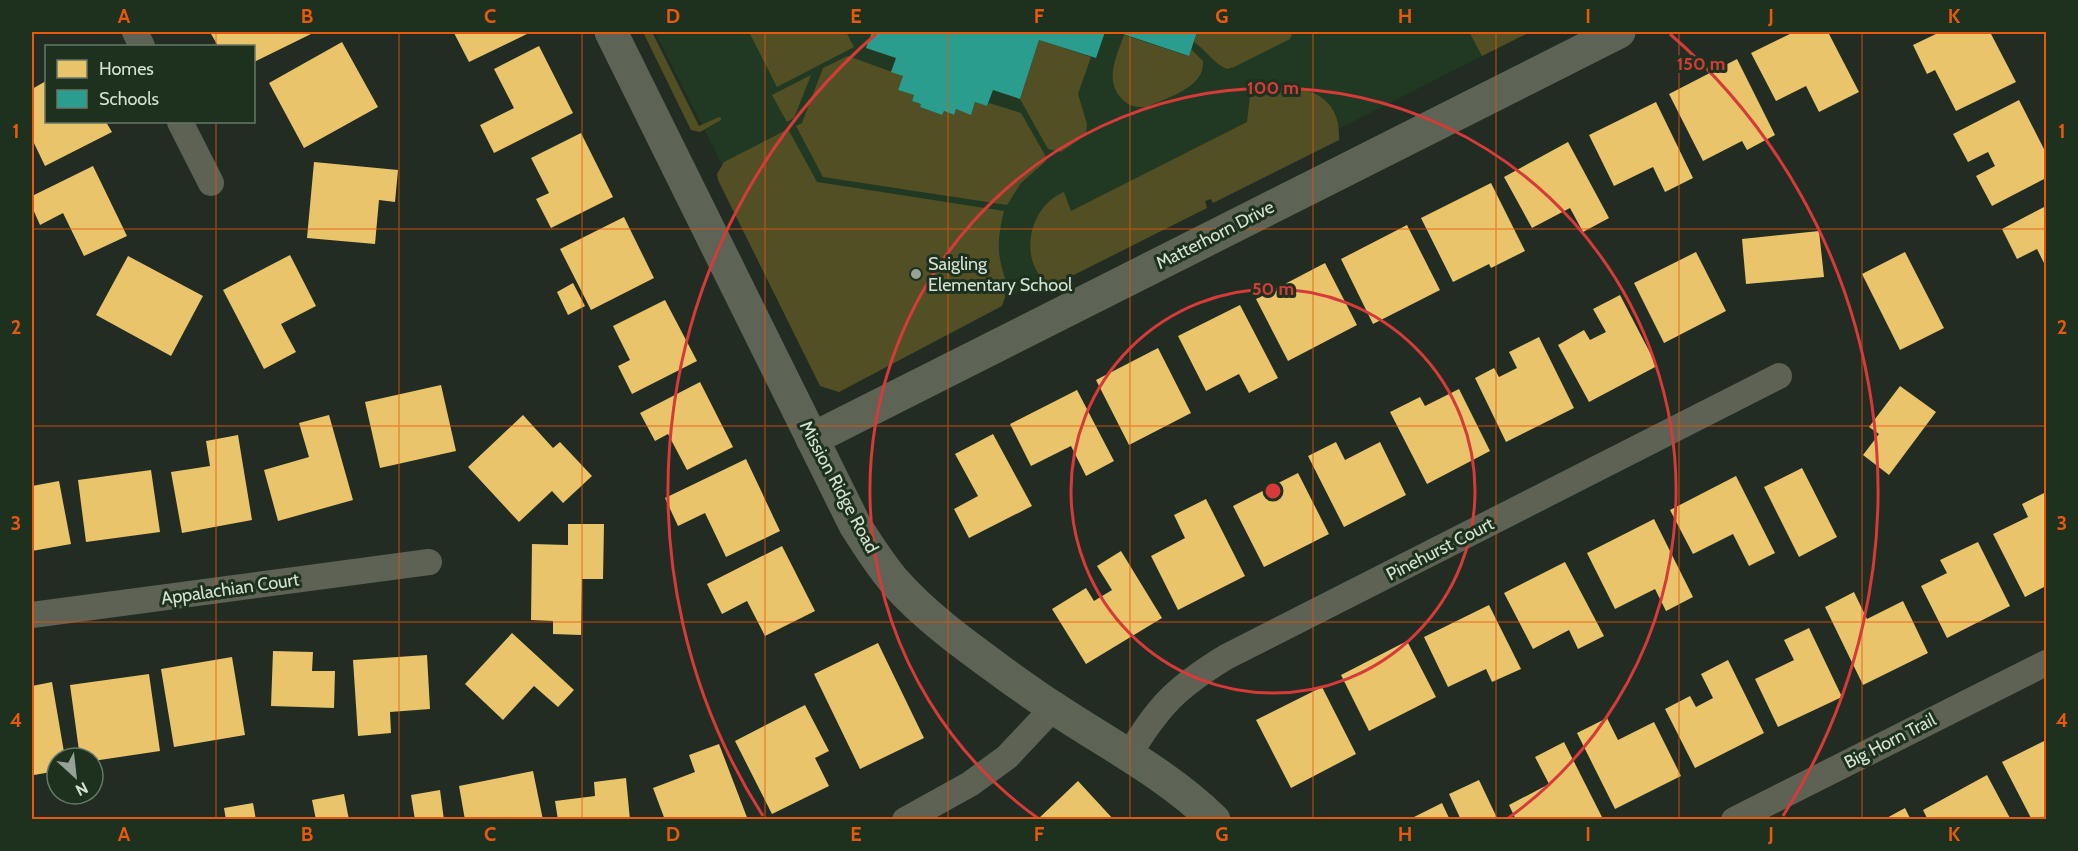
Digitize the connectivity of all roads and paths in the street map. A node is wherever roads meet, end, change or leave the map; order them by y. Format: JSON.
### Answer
{"nodes":[{"id":1,"x":611,"y":32,"type":"edge"},
{"id":2,"x":1619,"y":32,"type":"edge"},
{"id":3,"x":181,"y":123,"type":"edge"},
{"id":4,"x":211,"y":183,"type":"dead end"},
{"id":5,"x":1779,"y":376,"type":"dead end"},
{"id":6,"x":812,"y":439,"type":"junction"},
{"id":7,"x":429,"y":562,"type":"dead end"},
{"id":8,"x":32,"y":615,"type":"edge"},
{"id":9,"x":2046,"y":663,"type":"edge"},
{"id":10,"x":1053,"y":708,"type":"junction"},
{"id":11,"x":1129,"y":755,"type":"junction"},
{"id":12,"x":905,"y":819,"type":"edge"},
{"id":13,"x":1214,"y":819,"type":"edge"},
{"id":14,"x":1734,"y":819,"type":"edge"}],
"edges":[{"from":1,"to":6,"type":"street","name":"Mission Ridge Road"},
{"from":2,"to":6,"type":"street","name":"Matterhorn Drive"},
{"from":3,"to":4,"type":"street"},
{"from":5,"to":11,"type":"street","name":"Pinehurst Court"},
{"from":6,"to":10,"type":"street","name":"Mission Ridge Road"},
{"from":7,"to":8,"type":"street","name":"Appalachian Court"},
{"from":9,"to":14,"type":"street","name":"Big Horn Trail"},
{"from":10,"to":11,"type":"street","name":"Mission Ridge Road"},
{"from":10,"to":12,"type":"street"},
{"from":11,"to":13,"type":"street","name":"Mission Ridge Road"}]}
